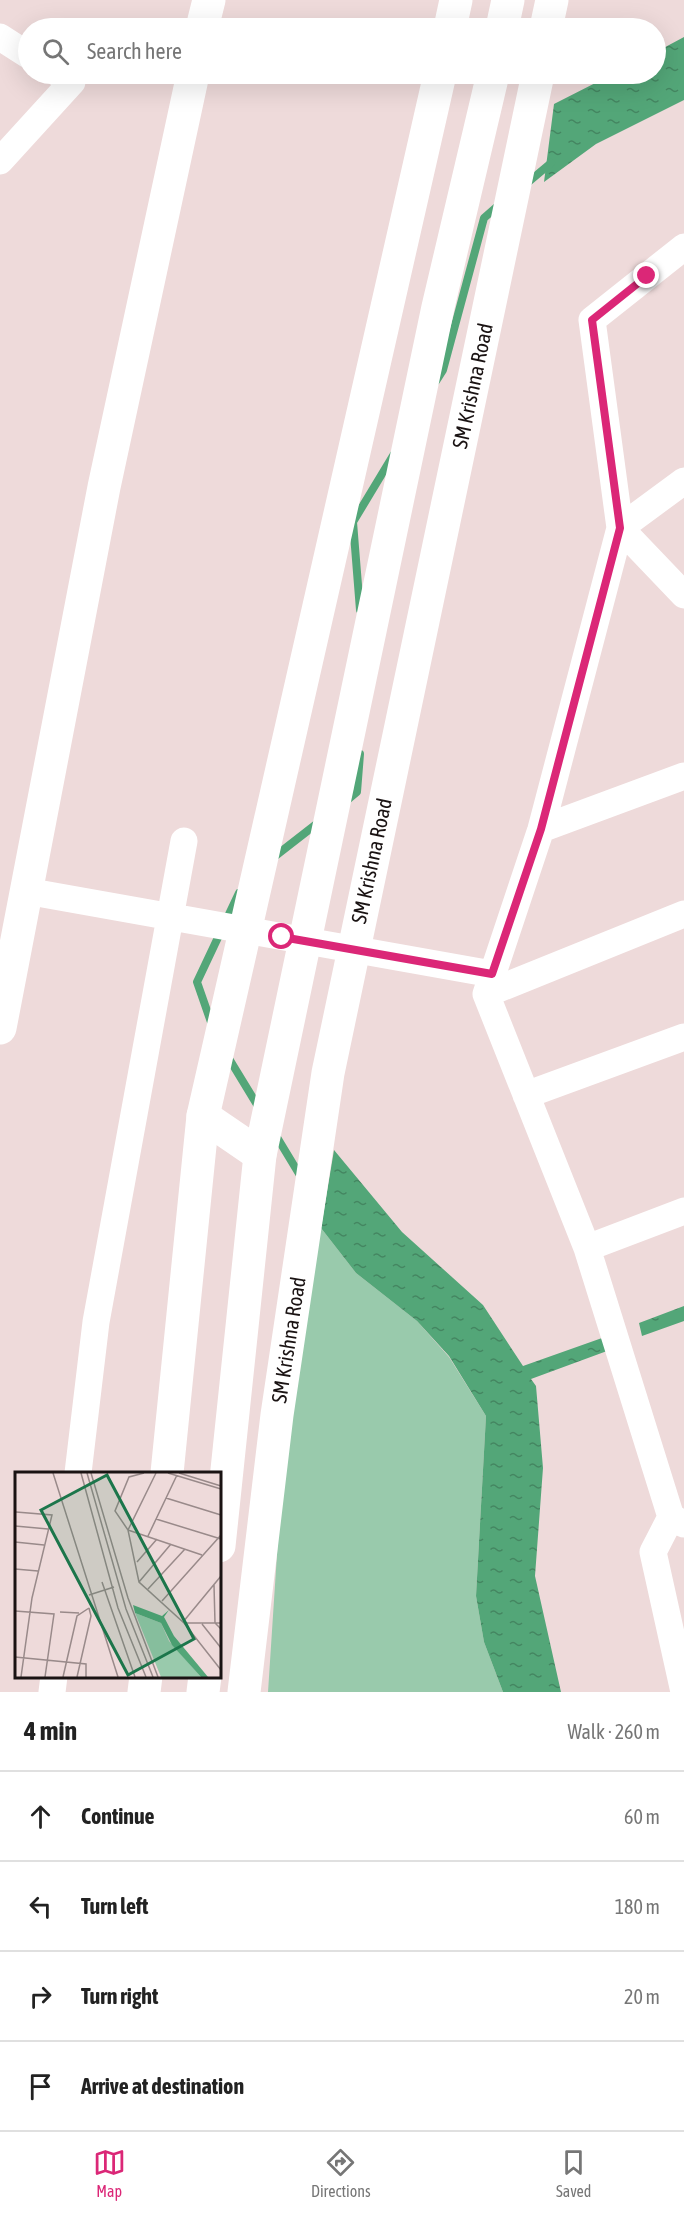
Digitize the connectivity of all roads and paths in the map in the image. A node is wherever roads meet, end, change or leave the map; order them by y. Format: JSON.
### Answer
{"nodes":[{"id":1,"x":208,"y":0,"type":"edge"},
{"id":2,"x":456,"y":0,"type":"edge"},
{"id":3,"x":508,"y":0,"type":"edge"},
{"id":4,"x":552,"y":0,"type":"edge"},
{"id":5,"x":204,"y":18,"type":"edge"},
{"id":6,"x":452,"y":18,"type":"edge"},
{"id":7,"x":504,"y":18,"type":"edge"},
{"id":8,"x":548,"y":18,"type":"edge"},
{"id":9,"x":0,"y":37,"type":"edge"},
{"id":10,"x":18,"y":49,"type":"edge"},
{"id":11,"x":70,"y":84,"type":"edge"},
{"id":12,"x":191,"y":84,"type":"edge"},
{"id":13,"x":438,"y":84,"type":"edge"},
{"id":14,"x":491,"y":84,"type":"edge"},
{"id":15,"x":536,"y":84,"type":"edge"},
{"id":16,"x":0,"y":161,"type":"edge"},
{"id":17,"x":684,"y":247,"type":"edge"},
{"id":18,"x":684,"y":481,"type":"edge"},
{"id":19,"x":620,"y":528,"type":"junction"},
{"id":20,"x":684,"y":594,"type":"edge"},
{"id":21,"x":684,"y":776,"type":"edge"},
{"id":22,"x":541,"y":829,"type":"junction"},
{"id":23,"x":184,"y":841,"type":"dead end"},
{"id":24,"x":26,"y":891,"type":"junction"},
{"id":25,"x":684,"y":914,"type":"edge"},
{"id":26,"x":5,"y":974,"type":"edge"},
{"id":27,"x":489,"y":984,"type":"junction"},
{"id":28,"x":0,"y":1028,"type":"edge"},
{"id":29,"x":684,"y":1037,"type":"edge"},
{"id":30,"x":526,"y":1095,"type":"junction"},
{"id":31,"x":203,"y":1116,"type":"junction"},
{"id":32,"x":261,"y":1155,"type":"junction"},
{"id":33,"x":684,"y":1211,"type":"edge"},
{"id":34,"x":587,"y":1248,"type":"junction"},
{"id":35,"x":78,"y":1472,"type":"edge"},
{"id":36,"x":167,"y":1472,"type":"edge"},
{"id":37,"x":677,"y":1511,"type":"edge"},
{"id":38,"x":220,"y":1537,"type":"edge"},
{"id":39,"x":54,"y":1677,"type":"edge"},
{"id":40,"x":146,"y":1677,"type":"edge"},
{"id":41,"x":205,"y":1677,"type":"edge"},
{"id":42,"x":52,"y":1692,"type":"edge"},
{"id":43,"x":144,"y":1692,"type":"edge"},
{"id":44,"x":204,"y":1692,"type":"edge"},
{"id":45,"x":244,"y":1692,"type":"edge"},
{"id":46,"x":684,"y":1692,"type":"edge"}],
"edges":[{"from":1,"to":5,"type":"main road"},
{"from":2,"to":6,"type":"main road"},
{"from":3,"to":7,"type":"main road"},
{"from":4,"to":8,"type":"main road"},
{"from":9,"to":10,"type":"street"},
{"from":11,"to":16,"type":"street"},
{"from":12,"to":24,"type":"main road"},
{"from":13,"to":31,"type":"main road"},
{"from":14,"to":32,"type":"main road"},
{"from":15,"to":45,"type":"main road","name":"SM Krishna Road"},
{"from":17,"to":19,"type":"street"},
{"from":18,"to":19,"type":"street"},
{"from":19,"to":20,"type":"street"},
{"from":19,"to":22,"type":"street"},
{"from":21,"to":22,"type":"street"},
{"from":22,"to":27,"type":"street"},
{"from":23,"to":35,"type":"street"},
{"from":24,"to":26,"type":"main road"},
{"from":24,"to":27,"type":"street"},
{"from":25,"to":27,"type":"street"},
{"from":26,"to":28,"type":"main road"},
{"from":27,"to":30,"type":"street"},
{"from":29,"to":30,"type":"street"},
{"from":30,"to":34,"type":"street"},
{"from":31,"to":32,"type":"main road"},
{"from":31,"to":36,"type":"main road"},
{"from":32,"to":38,"type":"main road"},
{"from":33,"to":34,"type":"street"},
{"from":34,"to":37,"type":"street"},
{"from":37,"to":46,"type":"street"},
{"from":39,"to":42,"type":"street"},
{"from":40,"to":43,"type":"main road"},
{"from":41,"to":44,"type":"main road"}]}
